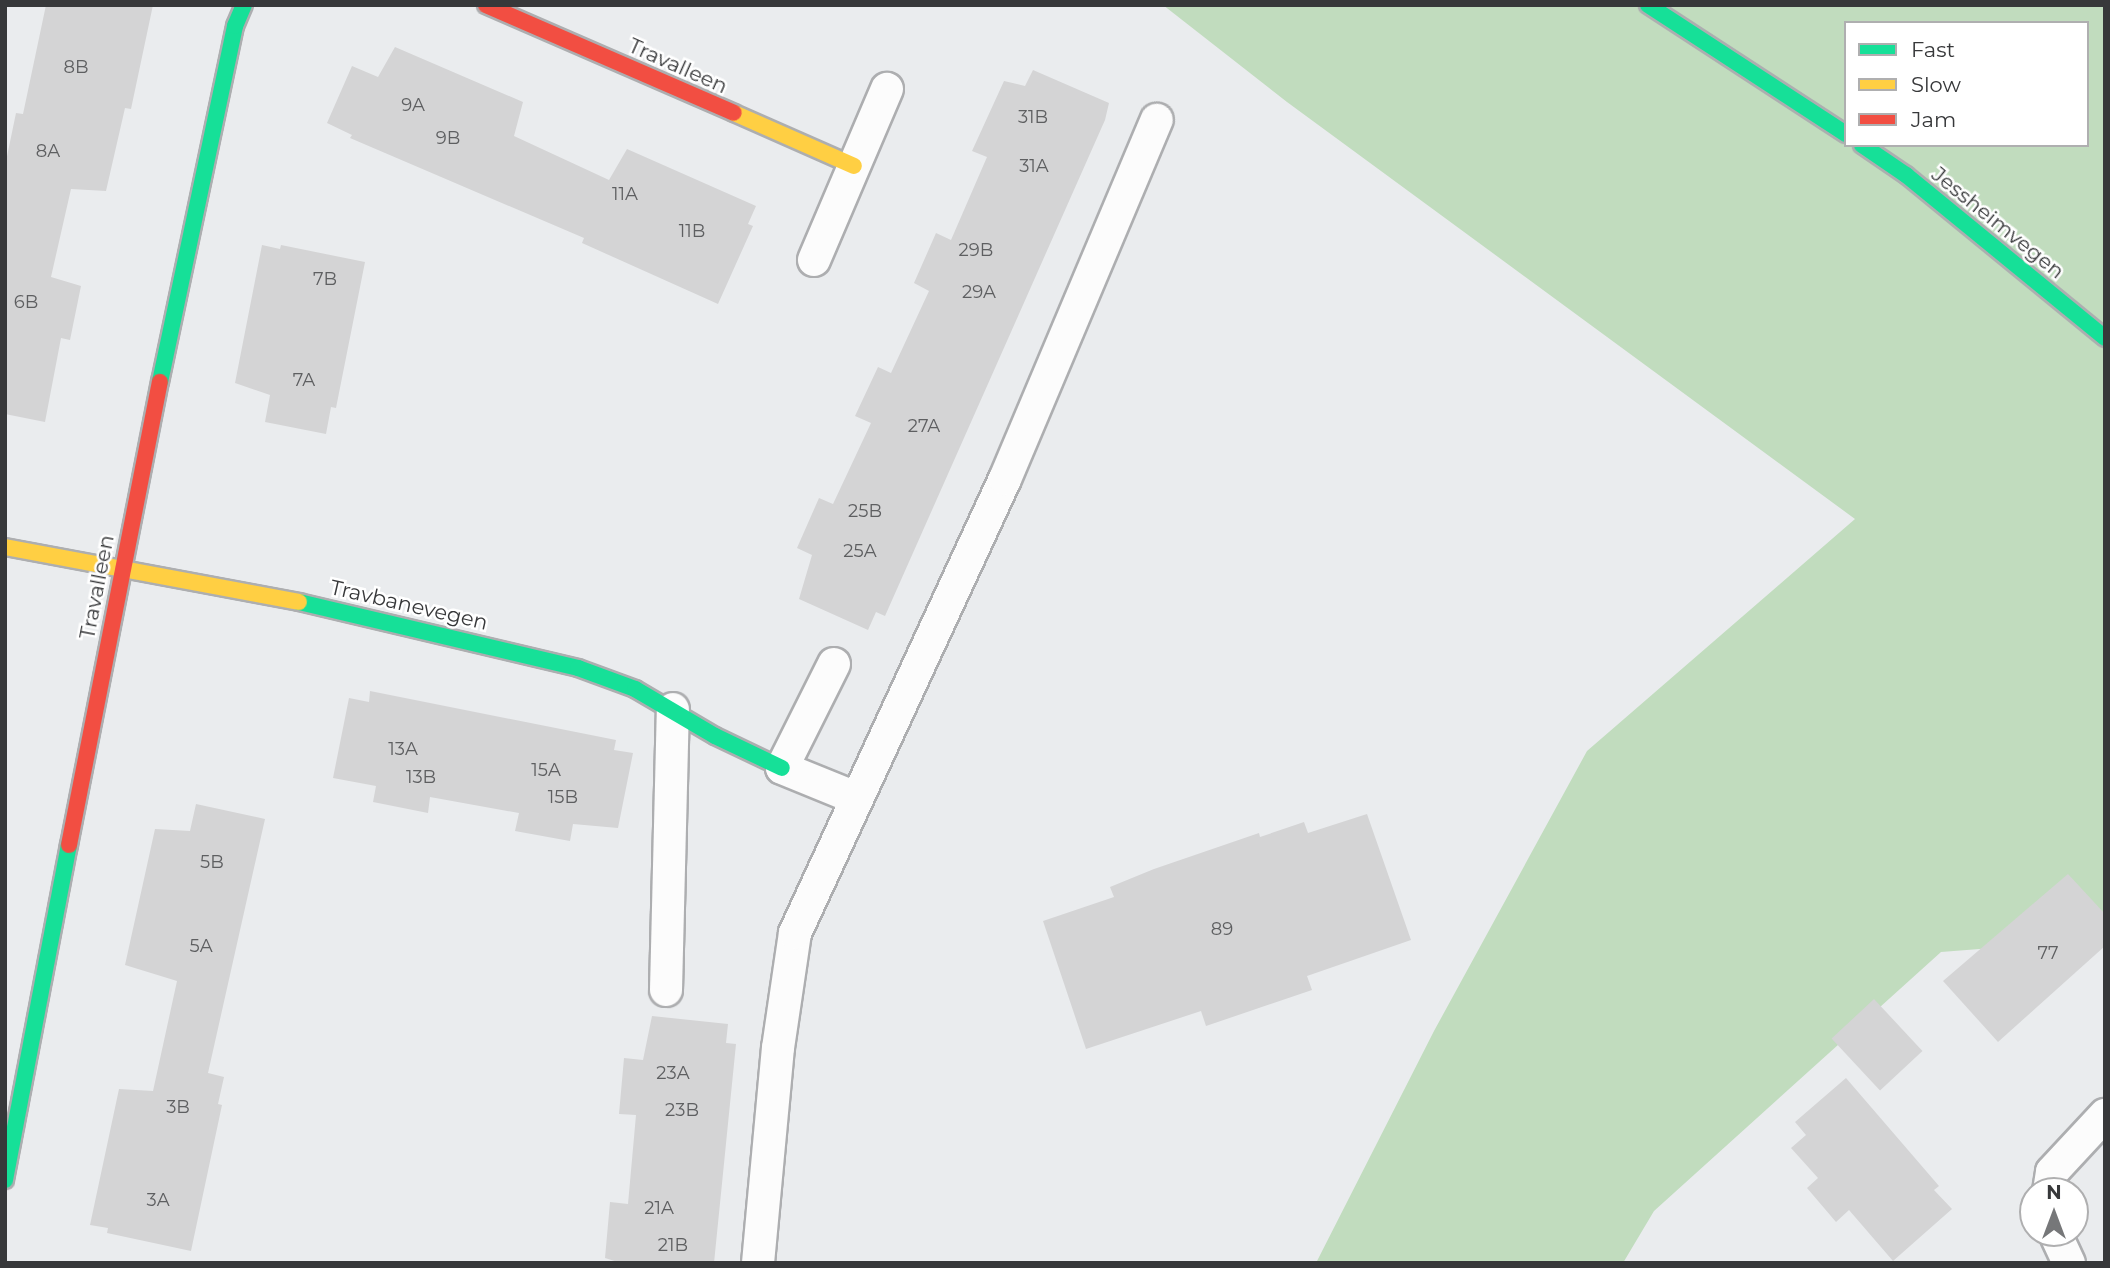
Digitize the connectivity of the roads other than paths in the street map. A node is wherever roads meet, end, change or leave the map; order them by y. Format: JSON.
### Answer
{"nodes":[{"id":1,"x":244,"y":5,"type":"edge"},
{"id":2,"x":486,"y":5,"type":"edge"},
{"id":3,"x":1648,"y":5,"type":"edge"},
{"id":4,"x":887,"y":89,"type":"dead end"},
{"id":5,"x":1157,"y":120,"type":"dead end"},
{"id":6,"x":1844,"y":133,"type":"edge"},
{"id":7,"x":1865,"y":147,"type":"edge"},
{"id":8,"x":854,"y":166,"type":"junction"},
{"id":9,"x":814,"y":260,"type":"dead end"},
{"id":10,"x":2105,"y":338,"type":"edge"},
{"id":11,"x":5,"y":547,"type":"edge"},
{"id":12,"x":121,"y":569,"type":"junction"},
{"id":13,"x":834,"y":664,"type":"dead end"},
{"id":14,"x":673,"y":709,"type":"junction"},
{"id":15,"x":782,"y":768,"type":"junction"},
{"id":16,"x":856,"y":799,"type":"junction"},
{"id":17,"x":666,"y":990,"type":"dead end"},
{"id":18,"x":2105,"y":1115,"type":"edge"},
{"id":19,"x":2051,"y":1177,"type":"edge"},
{"id":20,"x":5,"y":1180,"type":"edge"},
{"id":21,"x":2062,"y":1247,"type":"edge"},
{"id":22,"x":758,"y":1263,"type":"edge"},
{"id":23,"x":2069,"y":1263,"type":"edge"}],
"edges":[{"from":1,"to":12,"type":"street","name":"Travalleen"},
{"from":2,"to":8,"type":"street","name":"Travalleen"},
{"from":3,"to":6,"type":"street"},
{"from":4,"to":8,"type":"lane"},
{"from":5,"to":16,"type":"lane"},
{"from":7,"to":10,"type":"street","name":"Jessheimvegen"},
{"from":8,"to":9,"type":"lane"},
{"from":11,"to":12,"type":"street","name":"Travbanevegen"},
{"from":12,"to":14,"type":"street","name":"Travbanevegen"},
{"from":12,"to":20,"type":"street","name":"Travalleen"},
{"from":13,"to":15,"type":"lane"},
{"from":14,"to":15,"type":"street","name":"Travbanevegen"},
{"from":14,"to":17,"type":"lane"},
{"from":15,"to":16,"type":"lane"},
{"from":16,"to":22,"type":"lane"},
{"from":18,"to":19,"type":"lane"},
{"from":21,"to":23,"type":"lane"}]}
